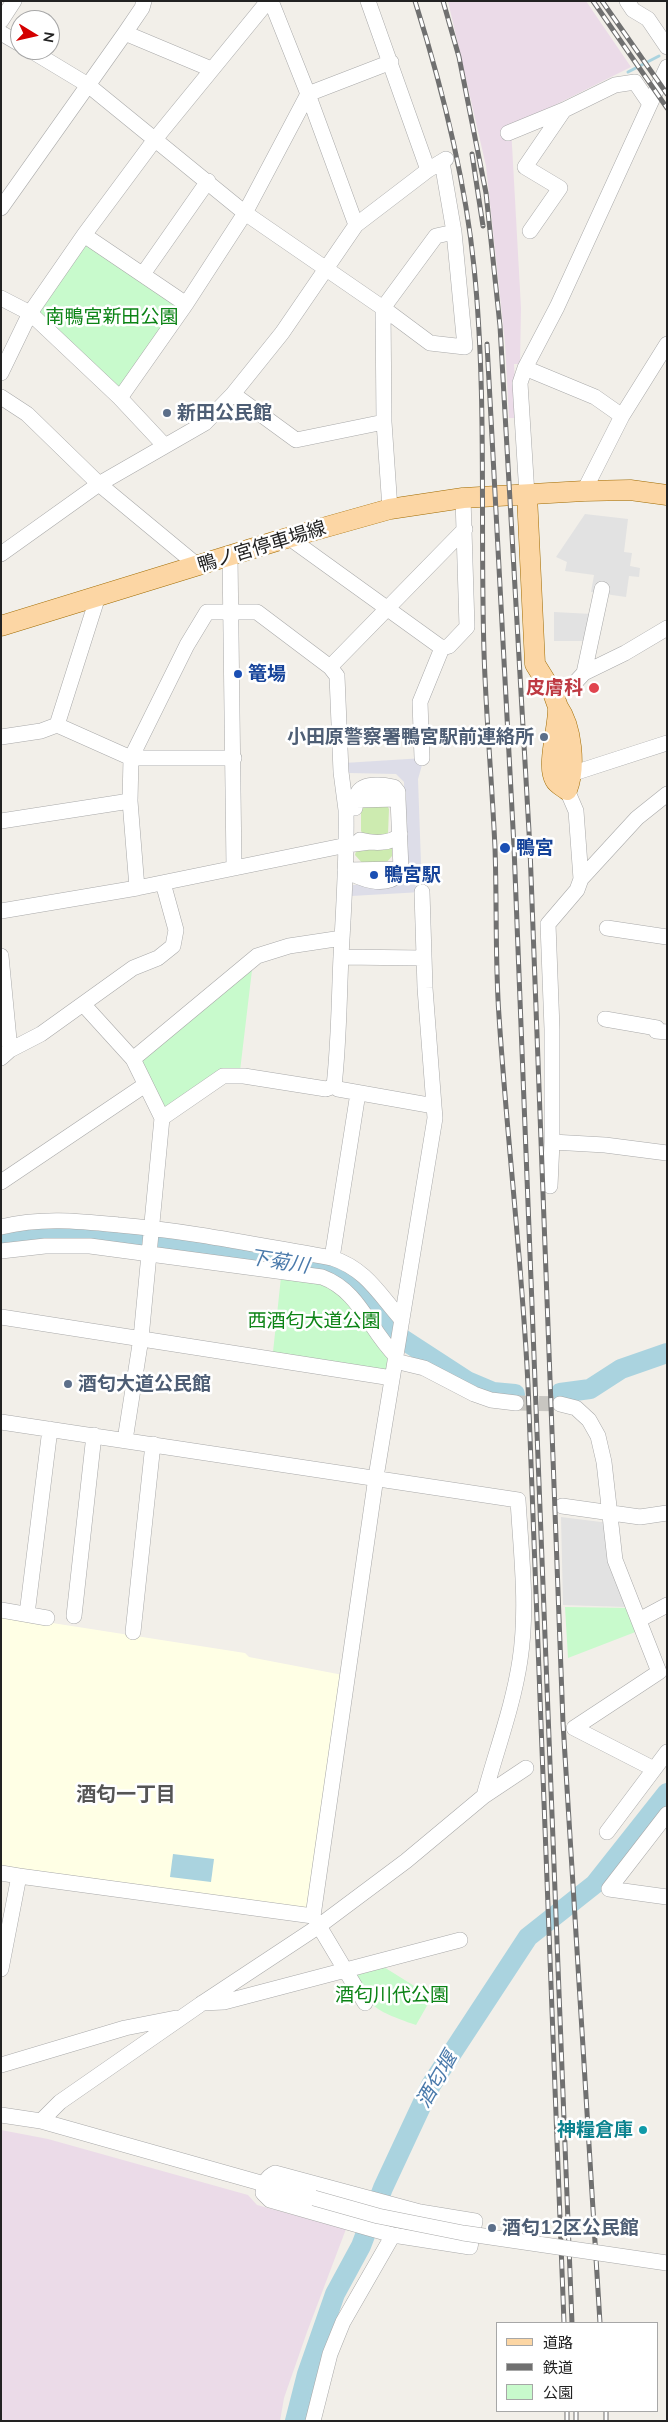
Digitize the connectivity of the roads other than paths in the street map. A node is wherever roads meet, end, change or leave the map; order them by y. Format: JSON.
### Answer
{"nodes":[{"id":1,"x":14,"y":1,"type":"edge"},
{"id":2,"x":144,"y":1,"type":"edge"},
{"id":3,"x":268,"y":1,"type":"edge"},
{"id":4,"x":271,"y":1,"type":"edge"},
{"id":5,"x":368,"y":1,"type":"edge"},
{"id":6,"x":627,"y":1,"type":"edge"},
{"id":7,"x":1,"y":21,"type":"edge"},
{"id":8,"x":125,"y":33,"type":"junction"},
{"id":9,"x":667,"y":47,"type":"edge"},
{"id":10,"x":47,"y":60,"type":"edge"},
{"id":11,"x":391,"y":62,"type":"junction"},
{"id":12,"x":667,"y":67,"type":"edge"},
{"id":13,"x":211,"y":69,"type":"junction"},
{"id":14,"x":88,"y":85,"type":"junction"},
{"id":15,"x":308,"y":94,"type":"junction"},
{"id":16,"x":650,"y":104,"type":"junction"},
{"id":17,"x":564,"y":110,"type":"junction"},
{"id":18,"x":508,"y":133,"type":"dead end"},
{"id":19,"x":156,"y":138,"type":"junction"},
{"id":20,"x":428,"y":170,"type":"junction"},
{"id":21,"x":208,"y":181,"type":"junction"},
{"id":22,"x":1,"y":208,"type":"edge"},
{"id":23,"x":245,"y":213,"type":"junction"},
{"id":24,"x":356,"y":225,"type":"junction"},
{"id":25,"x":530,"y":231,"type":"dead end"},
{"id":26,"x":454,"y":232,"type":"junction"},
{"id":27,"x":84,"y":235,"type":"junction"},
{"id":28,"x":326,"y":268,"type":"junction"},
{"id":29,"x":143,"y":274,"type":"junction"},
{"id":30,"x":1,"y":298,"type":"edge"},
{"id":31,"x":186,"y":304,"type":"junction"},
{"id":32,"x":383,"y":308,"type":"junction"},
{"id":33,"x":30,"y":313,"type":"junction"},
{"id":34,"x":667,"y":344,"type":"edge"},
{"id":35,"x":525,"y":368,"type":"junction"},
{"id":36,"x":1,"y":373,"type":"edge"},
{"id":37,"x":233,"y":394,"type":"junction"},
{"id":38,"x":1,"y":397,"type":"edge"},
{"id":39,"x":120,"y":398,"type":"junction"},
{"id":40,"x":622,"y":416,"type":"junction"},
{"id":41,"x":384,"y":422,"type":"junction"},
{"id":42,"x":164,"y":445,"type":"junction"},
{"id":43,"x":99,"y":484,"type":"junction"},
{"id":44,"x":584,"y":491,"type":"junction"},
{"id":45,"x":527,"y":495,"type":"junction"},
{"id":46,"x":667,"y":495,"type":"edge"},
{"id":47,"x":464,"y":498,"type":"junction"},
{"id":48,"x":390,"y":509,"type":"junction"},
{"id":49,"x":465,"y":529,"type":"junction"},
{"id":50,"x":295,"y":536,"type":"junction"},
{"id":51,"x":1,"y":554,"type":"edge"},
{"id":52,"x":230,"y":556,"type":"junction"},
{"id":53,"x":198,"y":566,"type":"junction"},
{"id":54,"x":602,"y":589,"type":"dead end"},
{"id":55,"x":98,"y":596,"type":"junction"},
{"id":56,"x":386,"y":609,"type":"junction"},
{"id":57,"x":232,"y":612,"type":"junction"},
{"id":58,"x":1,"y":626,"type":"edge"},
{"id":59,"x":667,"y":628,"type":"edge"},
{"id":60,"x":442,"y":648,"type":"junction"},
{"id":61,"x":330,"y":668,"type":"junction"},
{"id":62,"x":584,"y":673,"type":"junction"},
{"id":63,"x":555,"y":700,"type":"junction"},
{"id":64,"x":57,"y":725,"type":"junction"},
{"id":65,"x":1,"y":737,"type":"edge"},
{"id":66,"x":667,"y":743,"type":"edge"},
{"id":67,"x":131,"y":758,"type":"junction"},
{"id":68,"x":234,"y":758,"type":"junction"},
{"id":69,"x":422,"y":758,"type":"dead end"},
{"id":70,"x":341,"y":772,"type":"junction"},
{"id":71,"x":569,"y":782,"type":"junction"},
{"id":72,"x":366,"y":786,"type":"junction"},
{"id":73,"x":667,"y":794,"type":"edge"},
{"id":74,"x":398,"y":799,"type":"junction"},
{"id":75,"x":130,"y":802,"type":"junction"},
{"id":76,"x":351,"y":805,"type":"junction"},
{"id":77,"x":1,"y":821,"type":"edge"},
{"id":78,"x":400,"y":834,"type":"junction"},
{"id":79,"x":370,"y":842,"type":"junction"},
{"id":80,"x":347,"y":845,"type":"junction"},
{"id":81,"x":234,"y":868,"type":"junction"},
{"id":82,"x":345,"y":870,"type":"junction"},
{"id":83,"x":580,"y":878,"type":"junction"},
{"id":84,"x":163,"y":883,"type":"junction"},
{"id":85,"x":137,"y":888,"type":"junction"},
{"id":86,"x":422,"y":892,"type":"dead end"},
{"id":87,"x":1,"y":911,"type":"edge"},
{"id":88,"x":607,"y":928,"type":"dead end"},
{"id":89,"x":667,"y":937,"type":"edge"},
{"id":90,"x":342,"y":938,"type":"junction"},
{"id":91,"x":1,"y":956,"type":"edge"},
{"id":92,"x":341,"y":957,"type":"junction"},
{"id":93,"x":423,"y":958,"type":"junction"},
{"id":94,"x":3,"y":1002,"type":"edge"},
{"id":95,"x":83,"y":1004,"type":"junction"},
{"id":96,"x":605,"y":1019,"type":"dead end"},
{"id":97,"x":667,"y":1032,"type":"edge"},
{"id":98,"x":6,"y":1054,"type":"edge"},
{"id":99,"x":133,"y":1059,"type":"junction"},
{"id":100,"x":144,"y":1085,"type":"junction"},
{"id":101,"x":334,"y":1086,"type":"junction"},
{"id":102,"x":358,"y":1093,"type":"junction"},
{"id":103,"x":434,"y":1106,"type":"junction"},
{"id":104,"x":162,"y":1118,"type":"junction"},
{"id":105,"x":552,"y":1142,"type":"junction"},
{"id":106,"x":667,"y":1153,"type":"edge"},
{"id":107,"x":1,"y":1182,"type":"edge"},
{"id":108,"x":550,"y":1186,"type":"dead end"},
{"id":109,"x":1,"y":1227,"type":"edge"},
{"id":110,"x":152,"y":1228,"type":"junction"},
{"id":111,"x":1,"y":1251,"type":"edge"},
{"id":112,"x":149,"y":1255,"type":"junction"},
{"id":113,"x":332,"y":1258,"type":"junction"},
{"id":114,"x":1,"y":1317,"type":"edge"},
{"id":115,"x":402,"y":1323,"type":"junction"},
{"id":116,"x":141,"y":1338,"type":"junction"},
{"id":117,"x":396,"y":1355,"type":"junction"},
{"id":118,"x":392,"y":1378,"type":"junction"},
{"id":119,"x":516,"y":1403,"type":"tunnel mouth"},
{"id":120,"x":560,"y":1404,"type":"tunnel mouth"},
{"id":121,"x":1,"y":1422,"type":"edge"},
{"id":122,"x":50,"y":1429,"type":"junction"},
{"id":123,"x":94,"y":1435,"type":"junction"},
{"id":124,"x":125,"y":1440,"type":"junction"},
{"id":125,"x":153,"y":1444,"type":"junction"},
{"id":126,"x":376,"y":1477,"type":"junction"},
{"id":127,"x":562,"y":1506,"type":"dead end"},
{"id":128,"x":667,"y":1513,"type":"edge"},
{"id":129,"x":611,"y":1514,"type":"junction"},
{"id":130,"x":667,"y":1605,"type":"edge"},
{"id":131,"x":1,"y":1610,"type":"edge"},
{"id":132,"x":27,"y":1614,"type":"junction"},
{"id":133,"x":74,"y":1616,"type":"dead end"},
{"id":134,"x":47,"y":1618,"type":"dead end"},
{"id":135,"x":639,"y":1620,"type":"junction"},
{"id":136,"x":133,"y":1632,"type":"dead end"},
{"id":137,"x":667,"y":1752,"type":"edge"},
{"id":138,"x":526,"y":1768,"type":"dead end"},
{"id":139,"x":654,"y":1769,"type":"junction"},
{"id":140,"x":484,"y":1796,"type":"junction"},
{"id":141,"x":667,"y":1814,"type":"edge"},
{"id":142,"x":607,"y":1832,"type":"dead end"},
{"id":143,"x":1,"y":1874,"type":"edge"},
{"id":144,"x":20,"y":1876,"type":"junction"},
{"id":145,"x":667,"y":1898,"type":"edge"},
{"id":146,"x":316,"y":1921,"type":"junction"},
{"id":147,"x":460,"y":1940,"type":"dead end"},
{"id":148,"x":1,"y":1969,"type":"edge"},
{"id":149,"x":345,"y":1970,"type":"junction"},
{"id":150,"x":365,"y":2003,"type":"dead end"},
{"id":151,"x":201,"y":2004,"type":"junction"},
{"id":152,"x":182,"y":2017,"type":"junction"},
{"id":153,"x":1,"y":2065,"type":"edge"},
{"id":154,"x":1,"y":2115,"type":"edge"},
{"id":155,"x":41,"y":2121,"type":"junction"},
{"id":156,"x":264,"y":2184,"type":"junction"},
{"id":157,"x":393,"y":2235,"type":"junction"},
{"id":158,"x":667,"y":2263,"type":"edge"},
{"id":159,"x":313,"y":2421,"type":"edge"}],
"edges":[{"from":1,"to":7,"type":"street"},
{"from":2,"to":8,"type":"street"},
{"from":3,"to":13,"type":"street"},
{"from":4,"to":15,"type":"street"},
{"from":5,"to":11,"type":"street"},
{"from":6,"to":9,"type":"street"},
{"from":8,"to":13,"type":"street"},
{"from":8,"to":14,"type":"street"},
{"from":10,"to":14,"type":"street"},
{"from":11,"to":15,"type":"street"},
{"from":11,"to":20,"type":"street"},
{"from":12,"to":16,"type":"street"},
{"from":13,"to":19,"type":"street"},
{"from":14,"to":19,"type":"street"},
{"from":14,"to":22,"type":"street"},
{"from":15,"to":23,"type":"street"},
{"from":15,"to":24,"type":"street"},
{"from":16,"to":17,"type":"street"},
{"from":16,"to":35,"type":"street"},
{"from":17,"to":18,"type":"street"},
{"from":17,"to":25,"type":"street"},
{"from":19,"to":21,"type":"street"},
{"from":19,"to":27,"type":"street"},
{"from":20,"to":24,"type":"street"},
{"from":20,"to":26,"type":"street"},
{"from":21,"to":23,"type":"street"},
{"from":21,"to":29,"type":"street"},
{"from":23,"to":28,"type":"street"},
{"from":23,"to":31,"type":"street"},
{"from":24,"to":28,"type":"street"},
{"from":26,"to":32,"type":"street"},
{"from":26,"to":32,"type":"street"},
{"from":27,"to":29,"type":"street"},
{"from":27,"to":33,"type":"street"},
{"from":28,"to":32,"type":"street"},
{"from":28,"to":37,"type":"street"},
{"from":29,"to":31,"type":"street"},
{"from":30,"to":33,"type":"street"},
{"from":31,"to":39,"type":"street"},
{"from":32,"to":41,"type":"street"},
{"from":33,"to":36,"type":"street"},
{"from":33,"to":39,"type":"street"},
{"from":34,"to":40,"type":"street"},
{"from":35,"to":40,"type":"street"},
{"from":35,"to":45,"type":"street"},
{"from":37,"to":41,"type":"street"},
{"from":37,"to":42,"type":"street"},
{"from":38,"to":43,"type":"street"},
{"from":39,"to":42,"type":"street"},
{"from":40,"to":44,"type":"street"},
{"from":41,"to":48,"type":"street"},
{"from":42,"to":43,"type":"street"},
{"from":43,"to":51,"type":"street"},
{"from":43,"to":53,"type":"street"},
{"from":44,"to":45,"type":"main road","name":"鴨ノ宮停車場線"},
{"from":44,"to":46,"type":"main road","name":"鴨ノ宮停車場線"},
{"from":45,"to":47,"type":"main road","name":"鴨ノ宮停車場線"},
{"from":45,"to":63,"type":"main road"},
{"from":47,"to":48,"type":"main road","name":"鴨ノ宮停車場線"},
{"from":47,"to":49,"type":"street"},
{"from":48,"to":50,"type":"main road","name":"鴨ノ宮停車場線"},
{"from":49,"to":56,"type":"street"},
{"from":49,"to":60,"type":"street"},
{"from":50,"to":52,"type":"main road","name":"鴨ノ宮停車場線"},
{"from":50,"to":56,"type":"street"},
{"from":52,"to":53,"type":"main road","name":"鴨ノ宮停車場線"},
{"from":52,"to":57,"type":"street"},
{"from":53,"to":55,"type":"main road","name":"鴨ノ宮停車場線"},
{"from":54,"to":62,"type":"street"},
{"from":55,"to":58,"type":"main road","name":"鴨ノ宮停車場線"},
{"from":55,"to":64,"type":"street"},
{"from":56,"to":60,"type":"street"},
{"from":56,"to":61,"type":"street"},
{"from":57,"to":61,"type":"street"},
{"from":57,"to":67,"type":"street"},
{"from":57,"to":68,"type":"street"},
{"from":59,"to":62,"type":"street"},
{"from":60,"to":69,"type":"street"},
{"from":61,"to":70,"type":"street"},
{"from":62,"to":63,"type":"street"},
{"from":63,"to":71,"type":"main road"},
{"from":64,"to":65,"type":"street"},
{"from":64,"to":67,"type":"street"},
{"from":66,"to":71,"type":"street"},
{"from":67,"to":68,"type":"street"},
{"from":67,"to":75,"type":"street"},
{"from":68,"to":81,"type":"street"},
{"from":70,"to":72,"type":"street"},
{"from":70,"to":76,"type":"street"},
{"from":71,"to":83,"type":"street"},
{"from":72,"to":74,"type":"street"},
{"from":72,"to":76,"type":"street"},
{"from":73,"to":83,"type":"street"},
{"from":74,"to":76,"type":"street"},
{"from":74,"to":78,"type":"street"},
{"from":75,"to":77,"type":"street"},
{"from":75,"to":85,"type":"street"},
{"from":76,"to":79,"type":"street"},
{"from":76,"to":80,"type":"street"},
{"from":78,"to":79,"type":"street"},
{"from":78,"to":82,"type":"street"},
{"from":79,"to":80,"type":"street"},
{"from":80,"to":81,"type":"street"},
{"from":80,"to":82,"type":"street"},
{"from":81,"to":84,"type":"street"},
{"from":82,"to":90,"type":"street"},
{"from":83,"to":105,"type":"street"},
{"from":84,"to":85,"type":"street"},
{"from":84,"to":95,"type":"street"},
{"from":85,"to":87,"type":"street"},
{"from":86,"to":93,"type":"street"},
{"from":88,"to":89,"type":"street"},
{"from":90,"to":92,"type":"street"},
{"from":90,"to":99,"type":"street"},
{"from":91,"to":94,"type":"street"},
{"from":92,"to":93,"type":"street"},
{"from":92,"to":101,"type":"street"},
{"from":93,"to":103,"type":"street"},
{"from":94,"to":98,"type":"street"},
{"from":95,"to":98,"type":"street"},
{"from":95,"to":99,"type":"street"},
{"from":96,"to":97,"type":"street"},
{"from":99,"to":100,"type":"street"},
{"from":100,"to":104,"type":"street"},
{"from":100,"to":107,"type":"street"},
{"from":101,"to":102,"type":"street"},
{"from":101,"to":104,"type":"street"},
{"from":102,"to":103,"type":"street"},
{"from":102,"to":113,"type":"street"},
{"from":103,"to":115,"type":"street"},
{"from":104,"to":110,"type":"street"},
{"from":105,"to":106,"type":"street"},
{"from":105,"to":108,"type":"street"},
{"from":109,"to":110,"type":"street"},
{"from":110,"to":112,"type":"street"},
{"from":110,"to":113,"type":"street"},
{"from":111,"to":112,"type":"street"},
{"from":112,"to":116,"type":"street"},
{"from":112,"to":117,"type":"street"},
{"from":113,"to":115,"type":"street"},
{"from":114,"to":116,"type":"street"},
{"from":115,"to":117,"type":"street"},
{"from":116,"to":118,"type":"street"},
{"from":116,"to":124,"type":"street"},
{"from":117,"to":118,"type":"street"},
{"from":117,"to":119,"type":"street"},
{"from":118,"to":126,"type":"street"},
{"from":120,"to":129,"type":"street"},
{"from":121,"to":122,"type":"street"},
{"from":122,"to":123,"type":"street"},
{"from":122,"to":132,"type":"street"},
{"from":123,"to":124,"type":"street"},
{"from":123,"to":133,"type":"street"},
{"from":124,"to":125,"type":"street"},
{"from":125,"to":126,"type":"street"},
{"from":125,"to":136,"type":"street"},
{"from":126,"to":140,"type":"street"},
{"from":126,"to":146,"type":"street"},
{"from":127,"to":129,"type":"street"},
{"from":128,"to":129,"type":"street"},
{"from":129,"to":135,"type":"street"},
{"from":130,"to":135,"type":"street"},
{"from":131,"to":132,"type":"street"},
{"from":132,"to":134,"type":"street"},
{"from":135,"to":139,"type":"street"},
{"from":137,"to":139,"type":"street"},
{"from":138,"to":140,"type":"street"},
{"from":139,"to":142,"type":"street"},
{"from":140,"to":146,"type":"street"},
{"from":141,"to":145,"type":"street"},
{"from":143,"to":144,"type":"street"},
{"from":144,"to":146,"type":"street"},
{"from":144,"to":148,"type":"street"},
{"from":146,"to":149,"type":"street"},
{"from":146,"to":151,"type":"street"},
{"from":147,"to":149,"type":"street"},
{"from":149,"to":150,"type":"street"},
{"from":149,"to":151,"type":"street"},
{"from":151,"to":152,"type":"street"},
{"from":152,"to":153,"type":"street"},
{"from":152,"to":155,"type":"street"},
{"from":154,"to":155,"type":"street"},
{"from":155,"to":156,"type":"street"},
{"from":156,"to":157,"type":"street"},
{"from":156,"to":157,"type":"street"},
{"from":156,"to":158,"type":"street","bridge":true},
{"from":157,"to":159,"type":"street"}]}
